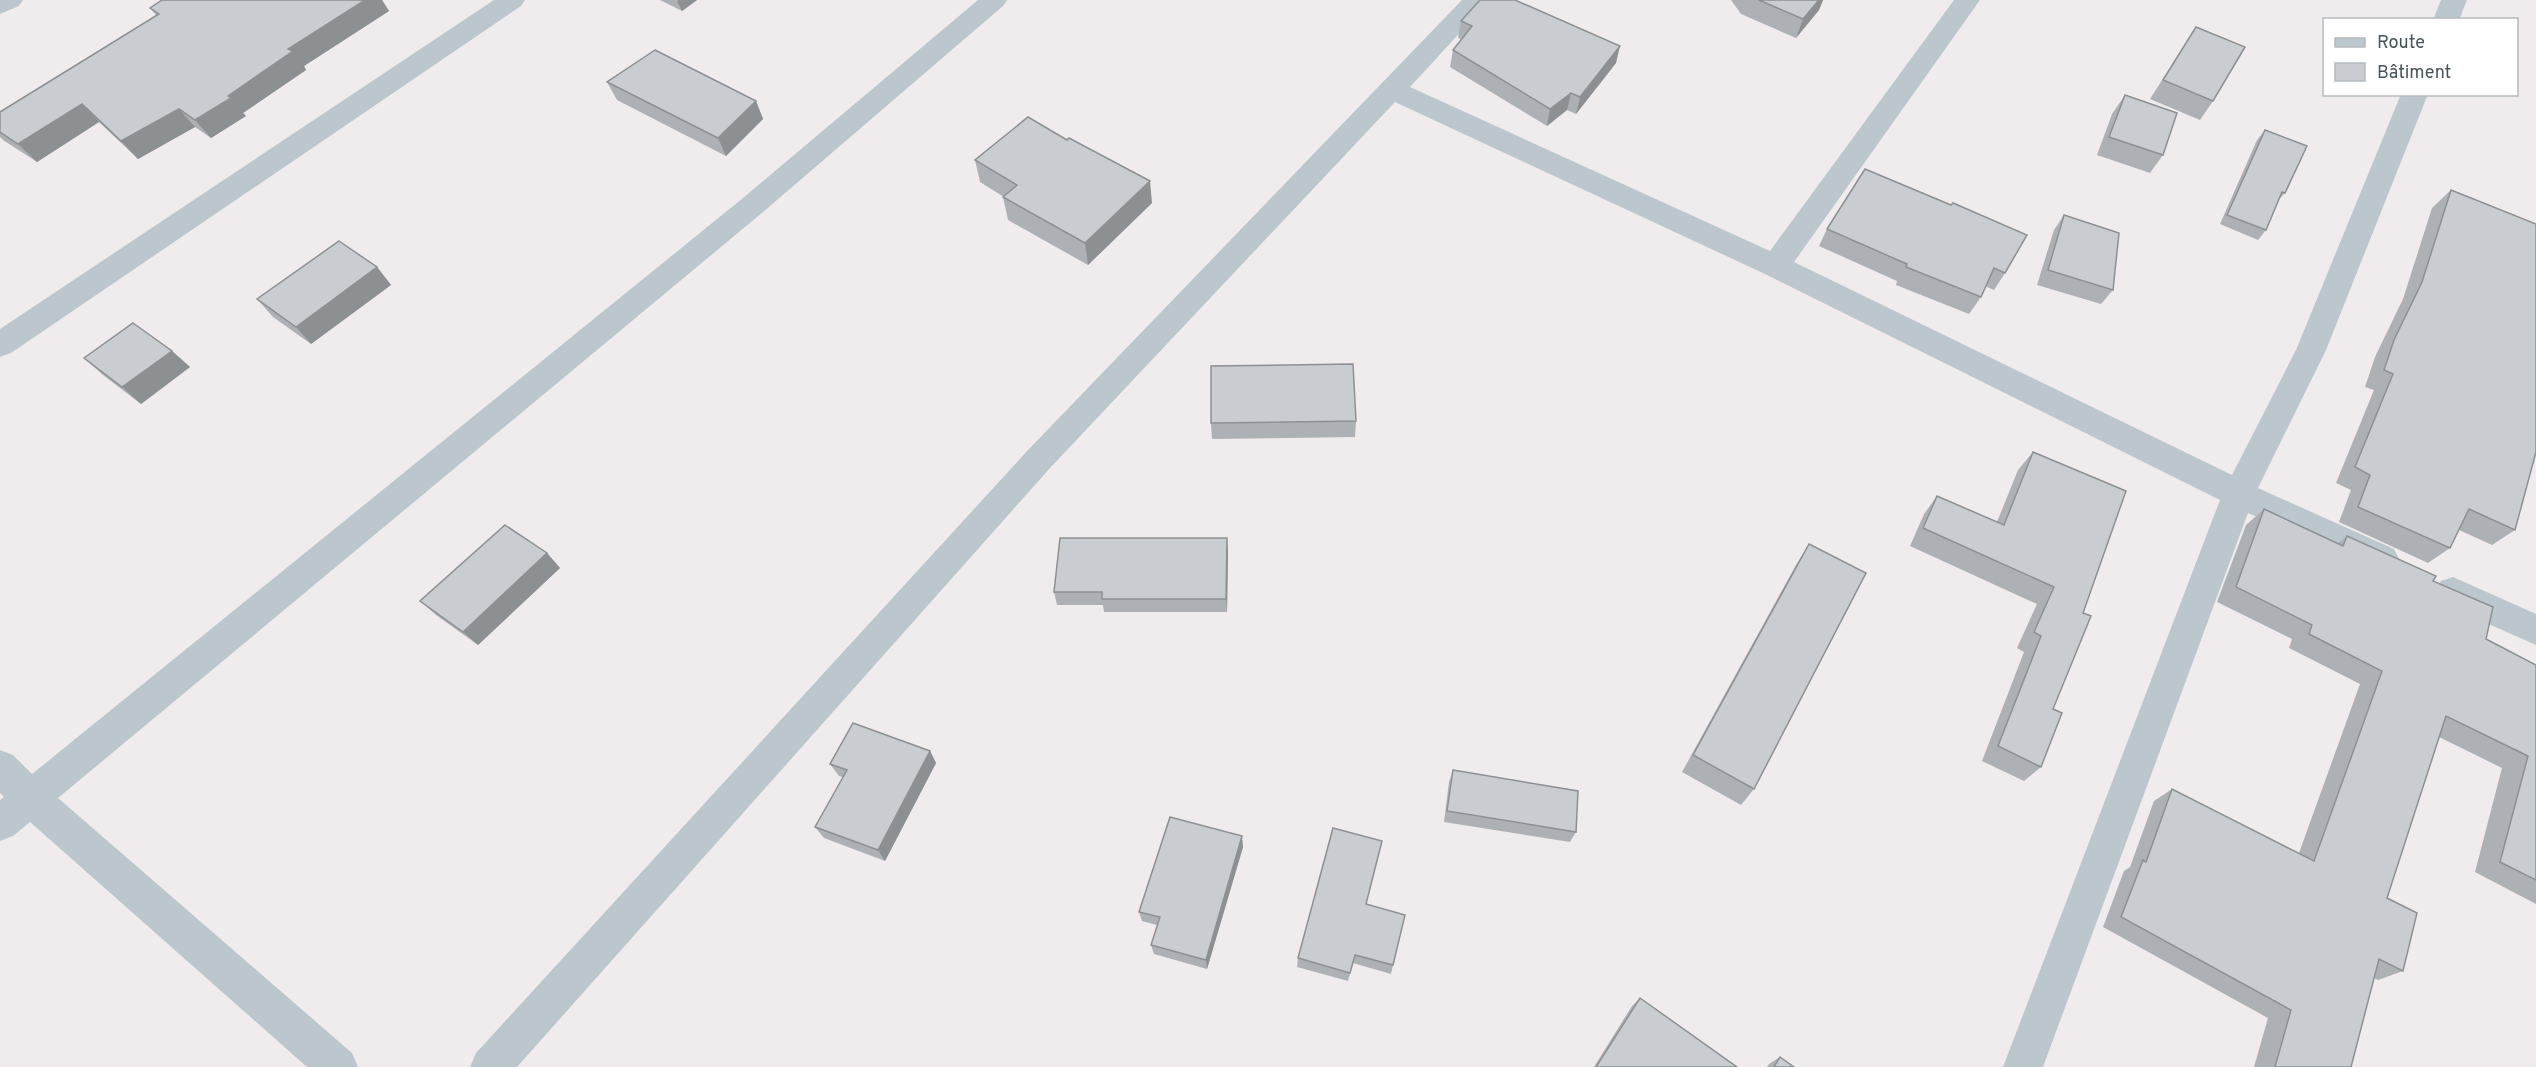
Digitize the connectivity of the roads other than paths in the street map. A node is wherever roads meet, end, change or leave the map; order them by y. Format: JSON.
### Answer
{"nodes":[{"id":1,"x":10,"y":0,"type":"edge"},
{"id":2,"x":512,"y":0,"type":"edge"},
{"id":3,"x":994,"y":0,"type":"edge"},
{"id":4,"x":1477,"y":0,"type":"edge"},
{"id":5,"x":1967,"y":0,"type":"edge"},
{"id":6,"x":2454,"y":0,"type":"edge"},
{"id":7,"x":0,"y":6,"type":"edge"},
{"id":8,"x":2447,"y":18,"type":"edge"},
{"id":9,"x":1390,"y":89,"type":"junction"},
{"id":10,"x":2414,"y":96,"type":"edge"},
{"id":11,"x":1774,"y":266,"type":"junction"},
{"id":12,"x":0,"y":345,"type":"edge"},
{"id":13,"x":2239,"y":494,"type":"junction"},
{"id":14,"x":2536,"y":630,"type":"edge"},
{"id":15,"x":0,"y":767,"type":"edge"},
{"id":16,"x":30,"y":798,"type":"junction"},
{"id":17,"x":0,"y":823,"type":"edge"},
{"id":18,"x":338,"y":1067,"type":"edge"},
{"id":19,"x":490,"y":1067,"type":"edge"},
{"id":20,"x":2023,"y":1067,"type":"edge"}],
"edges":[{"from":1,"to":7,"type":"street"},
{"from":2,"to":12,"type":"street"},
{"from":3,"to":16,"type":"street"},
{"from":4,"to":9,"type":"street"},
{"from":5,"to":11,"type":"street"},
{"from":6,"to":8,"type":"street"},
{"from":9,"to":11,"type":"street"},
{"from":9,"to":19,"type":"street"},
{"from":10,"to":13,"type":"street"},
{"from":11,"to":13,"type":"street"},
{"from":13,"to":14,"type":"street"},
{"from":13,"to":20,"type":"street"},
{"from":15,"to":16,"type":"street"},
{"from":16,"to":17,"type":"street"},
{"from":16,"to":18,"type":"street"}]}
